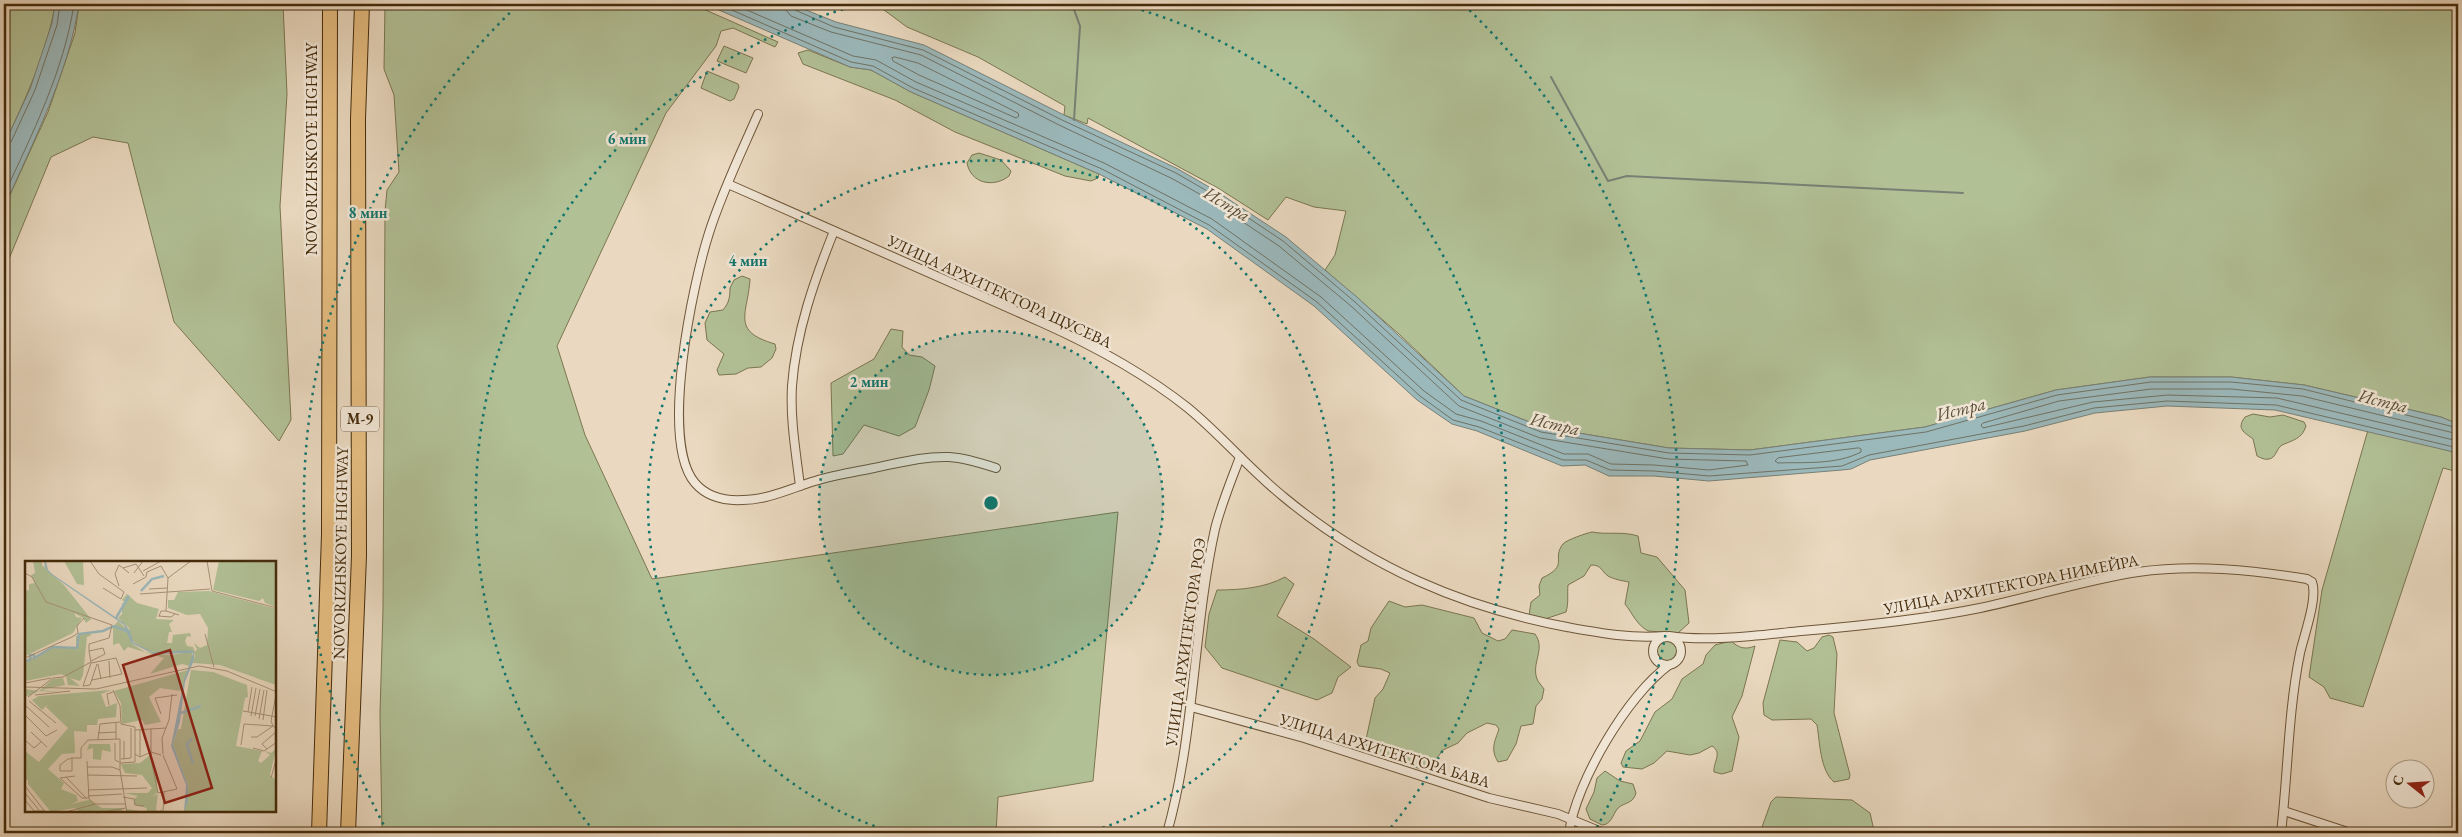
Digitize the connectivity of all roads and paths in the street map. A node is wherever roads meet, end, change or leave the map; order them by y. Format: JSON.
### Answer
{"nodes":[{"id":1,"x":330,"y":4,"type":"edge"},
{"id":2,"x":362,"y":4,"type":"edge"},
{"id":3,"x":758,"y":114,"type":"dead end"},
{"id":4,"x":728,"y":184,"type":"junction"},
{"id":5,"x":834,"y":231,"type":"junction"},
{"id":6,"x":1240,"y":457,"type":"junction"},
{"id":7,"x":996,"y":468,"type":"dead end"},
{"id":8,"x":800,"y":486,"type":"junction"},
{"id":9,"x":1634,"y":636,"type":"junction"},
{"id":10,"x":1667,"y":636,"type":"junction"},
{"id":11,"x":1690,"y":638,"type":"junction"},
{"id":12,"x":1681,"y":651,"type":"junction"},
{"id":13,"x":1653,"y":654,"type":"junction"},
{"id":14,"x":1669,"y":665,"type":"junction"},
{"id":15,"x":1651,"y":681,"type":"junction"},
{"id":16,"x":1191,"y":707,"type":"junction"},
{"id":17,"x":2284,"y":811,"type":"junction"},
{"id":18,"x":1571,"y":818,"type":"junction"},
{"id":19,"x":319,"y":833,"type":"edge"},
{"id":20,"x":348,"y":833,"type":"edge"},
{"id":21,"x":1167,"y":833,"type":"edge"},
{"id":22,"x":1569,"y":833,"type":"edge"},
{"id":23,"x":1604,"y":833,"type":"edge"},
{"id":24,"x":2281,"y":833,"type":"edge"},
{"id":25,"x":2351,"y":833,"type":"edge"}],
"edges":[{"from":1,"to":19,"type":"highway","name":"NOVORIZHSKOYE HIGHWAY","number":"М-9"},
{"from":2,"to":20,"type":"highway","name":"NOVORIZHSKOYE HIGHWAY","number":"М-9"},
{"from":3,"to":4,"type":"street"},
{"from":4,"to":5,"type":"street","name":"УЛИЦА АРХИТЕКТОРА ЩУСЕВА"},
{"from":4,"to":8,"type":"street"},
{"from":5,"to":6,"type":"street","name":"УЛИЦА АРХИТЕКТОРА ЩУСЕВА"},
{"from":5,"to":8,"type":"street"},
{"from":6,"to":9,"type":"street","name":"УЛИЦА АРХИТЕКТОРА ЩУСЕВА"},
{"from":6,"to":16,"type":"street","name":"УЛИЦА АРХИТЕКТОРА РОЭ"},
{"from":7,"to":8,"type":"street"},
{"from":9,"to":10,"type":"street","name":"УЛИЦА АРХИТЕКТОРА НИМЕЙРА"},
{"from":9,"to":13,"type":"street"},
{"from":10,"to":11,"type":"street","name":"УЛИЦА АРХИТЕКТОРА НИМЕЙРА"},
{"from":10,"to":12,"type":"street"},
{"from":10,"to":13,"type":"street"},
{"from":11,"to":12,"type":"street"},
{"from":11,"to":17,"type":"street","name":"УЛИЦА АРХИТЕКТОРА НИМЕЙРА"},
{"from":12,"to":14,"type":"street"},
{"from":13,"to":14,"type":"street"},
{"from":13,"to":15,"type":"street"},
{"from":14,"to":15,"type":"street"},
{"from":15,"to":18,"type":"street"},
{"from":16,"to":18,"type":"street","name":"УЛИЦА АРХИТЕКТОРА БАВА"},
{"from":16,"to":21,"type":"street","name":"УЛИЦА АРХИТЕКТОРА РОЭ"},
{"from":17,"to":24,"type":"street"},
{"from":17,"to":25,"type":"street"},
{"from":18,"to":22,"type":"street"},
{"from":18,"to":23,"type":"street","name":"УЛИЦА АРХИТЕКТОРА БАВА"}]}
